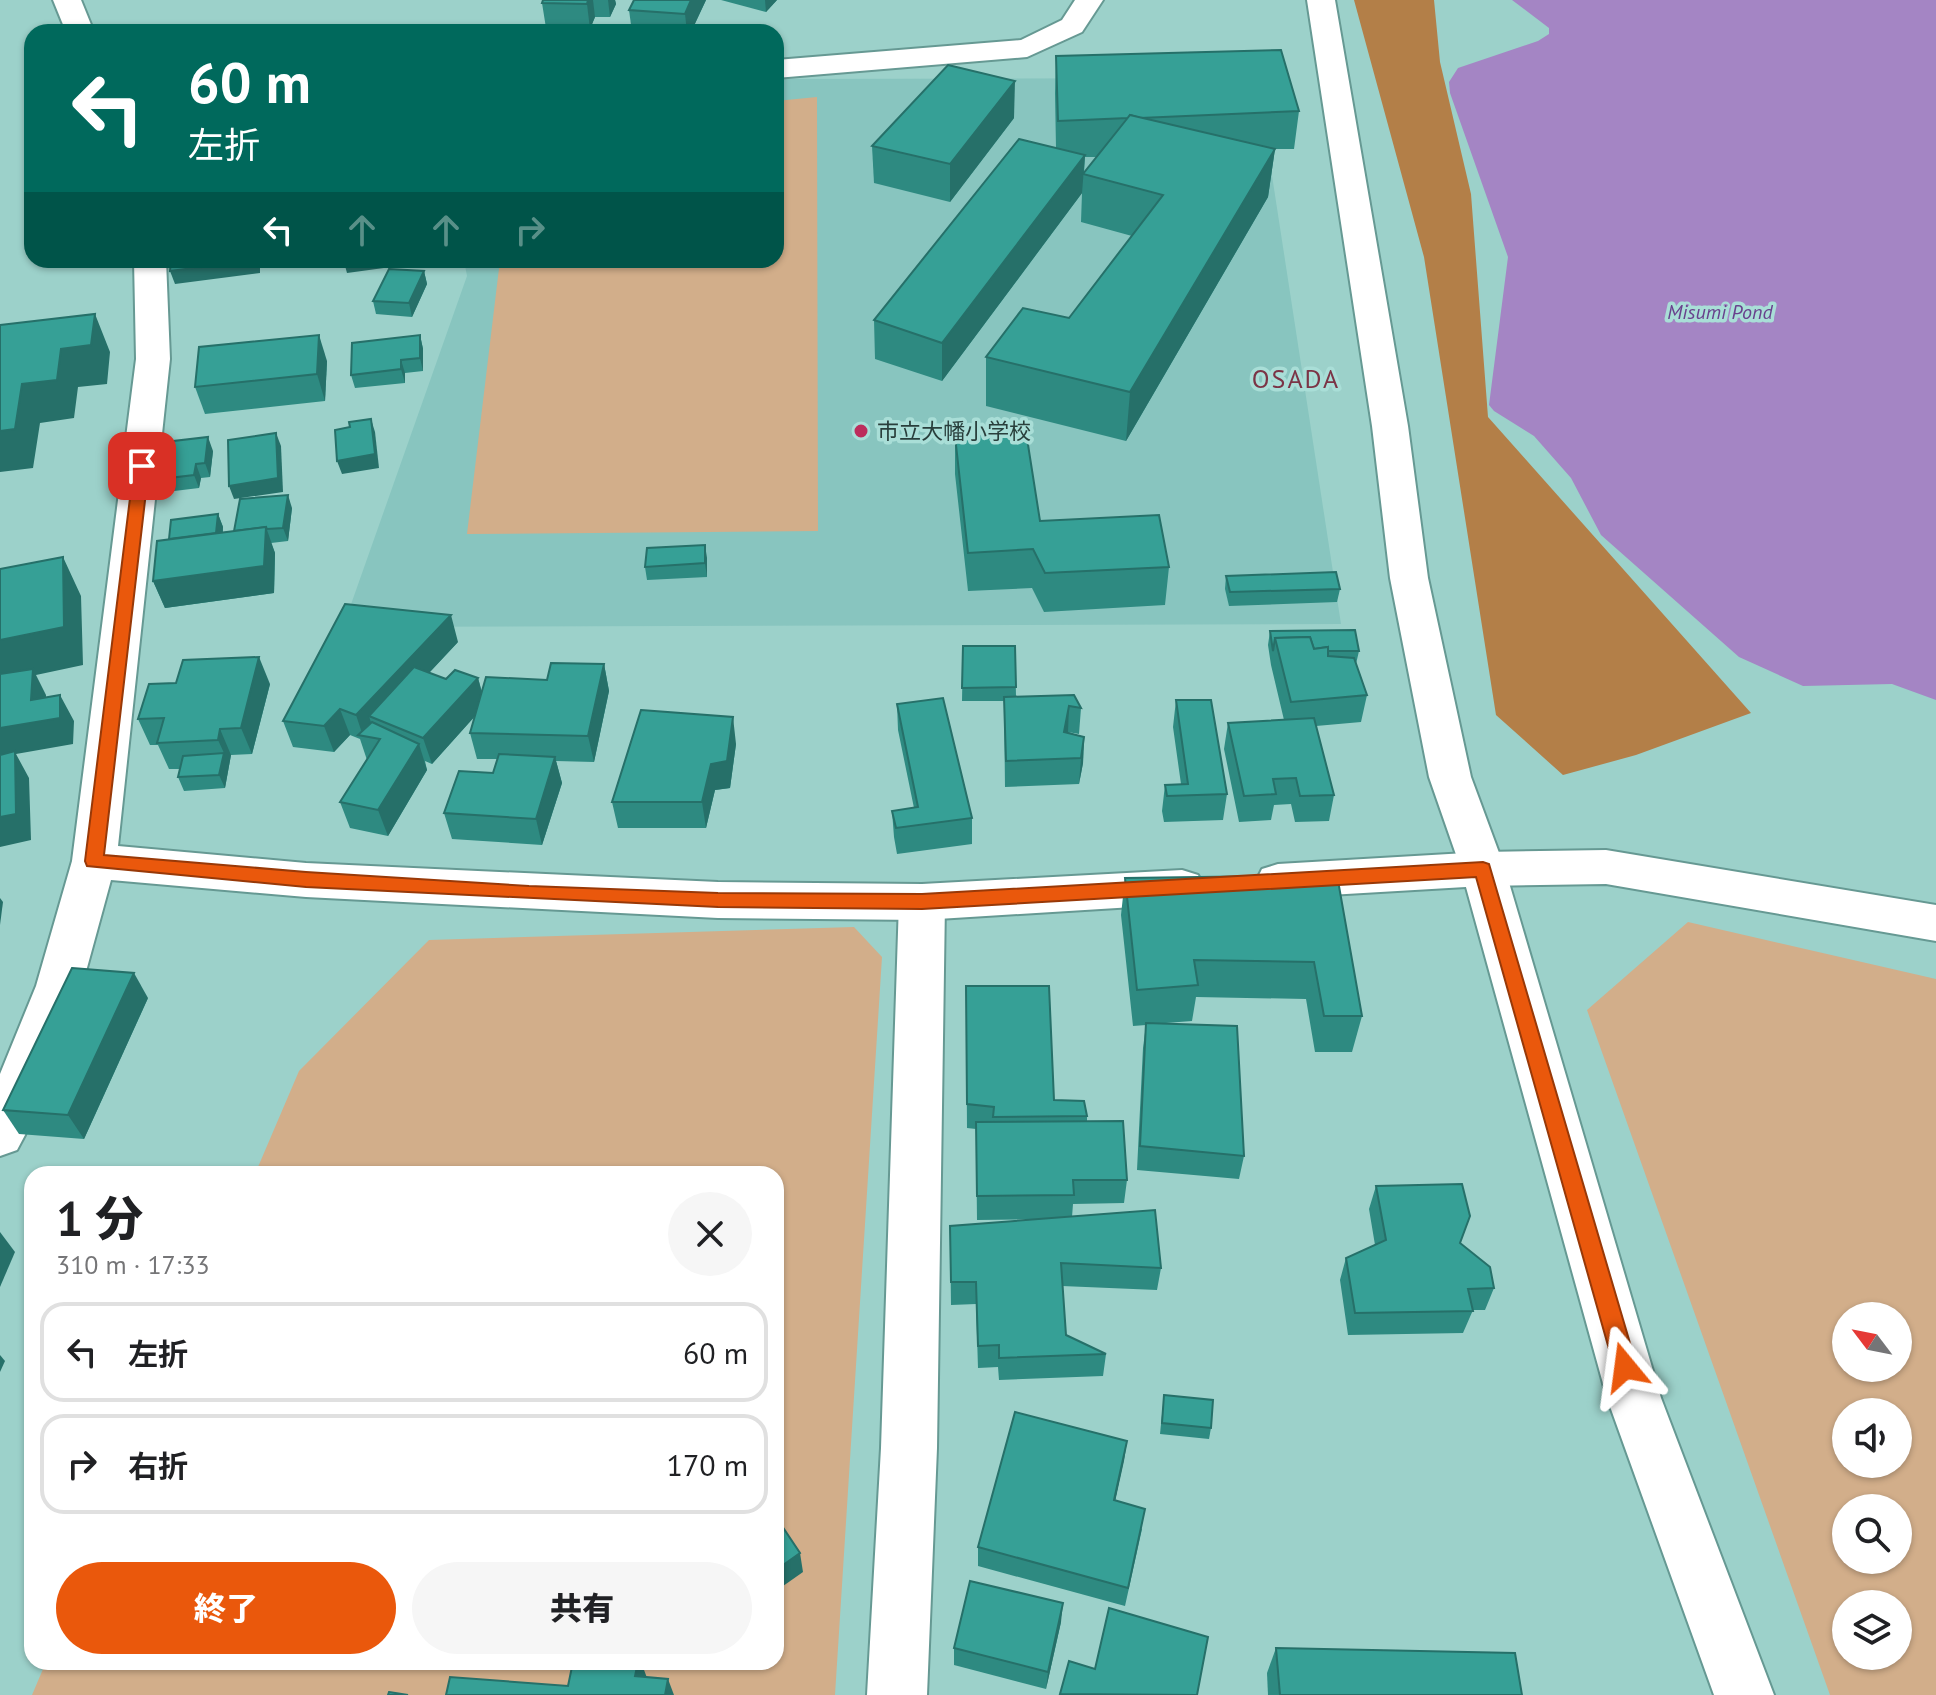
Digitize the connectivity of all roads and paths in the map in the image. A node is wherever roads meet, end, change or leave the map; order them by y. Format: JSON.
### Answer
{"nodes":[{"id":1,"x":67,"y":0,"type":"edge"},
{"id":2,"x":1089,"y":0,"type":"edge"},
{"id":3,"x":1321,"y":0,"type":"edge"},
{"id":4,"x":77,"y":24,"type":"edge"},
{"id":5,"x":784,"y":68,"type":"edge"},
{"id":6,"x":150,"y":268,"type":"edge"},
{"id":7,"x":94,"y":861,"type":"junction"},
{"id":8,"x":1483,"y":869,"type":"junction"},
{"id":9,"x":922,"y":902,"type":"junction"},
{"id":10,"x":1936,"y":923,"type":"edge"},
{"id":11,"x":0,"y":1135,"type":"edge"},
{"id":12,"x":897,"y":1695,"type":"edge"},
{"id":13,"x":1744,"y":1695,"type":"edge"}],
"edges":[{"from":1,"to":4,"type":"street"},
{"from":2,"to":5,"type":"street"},
{"from":3,"to":8,"type":"street"},
{"from":6,"to":7,"type":"street"},
{"from":7,"to":9,"type":"street"},
{"from":7,"to":11,"type":"street"},
{"from":8,"to":9,"type":"street"},
{"from":8,"to":10,"type":"street"},
{"from":8,"to":13,"type":"street"},
{"from":9,"to":12,"type":"street"}]}
